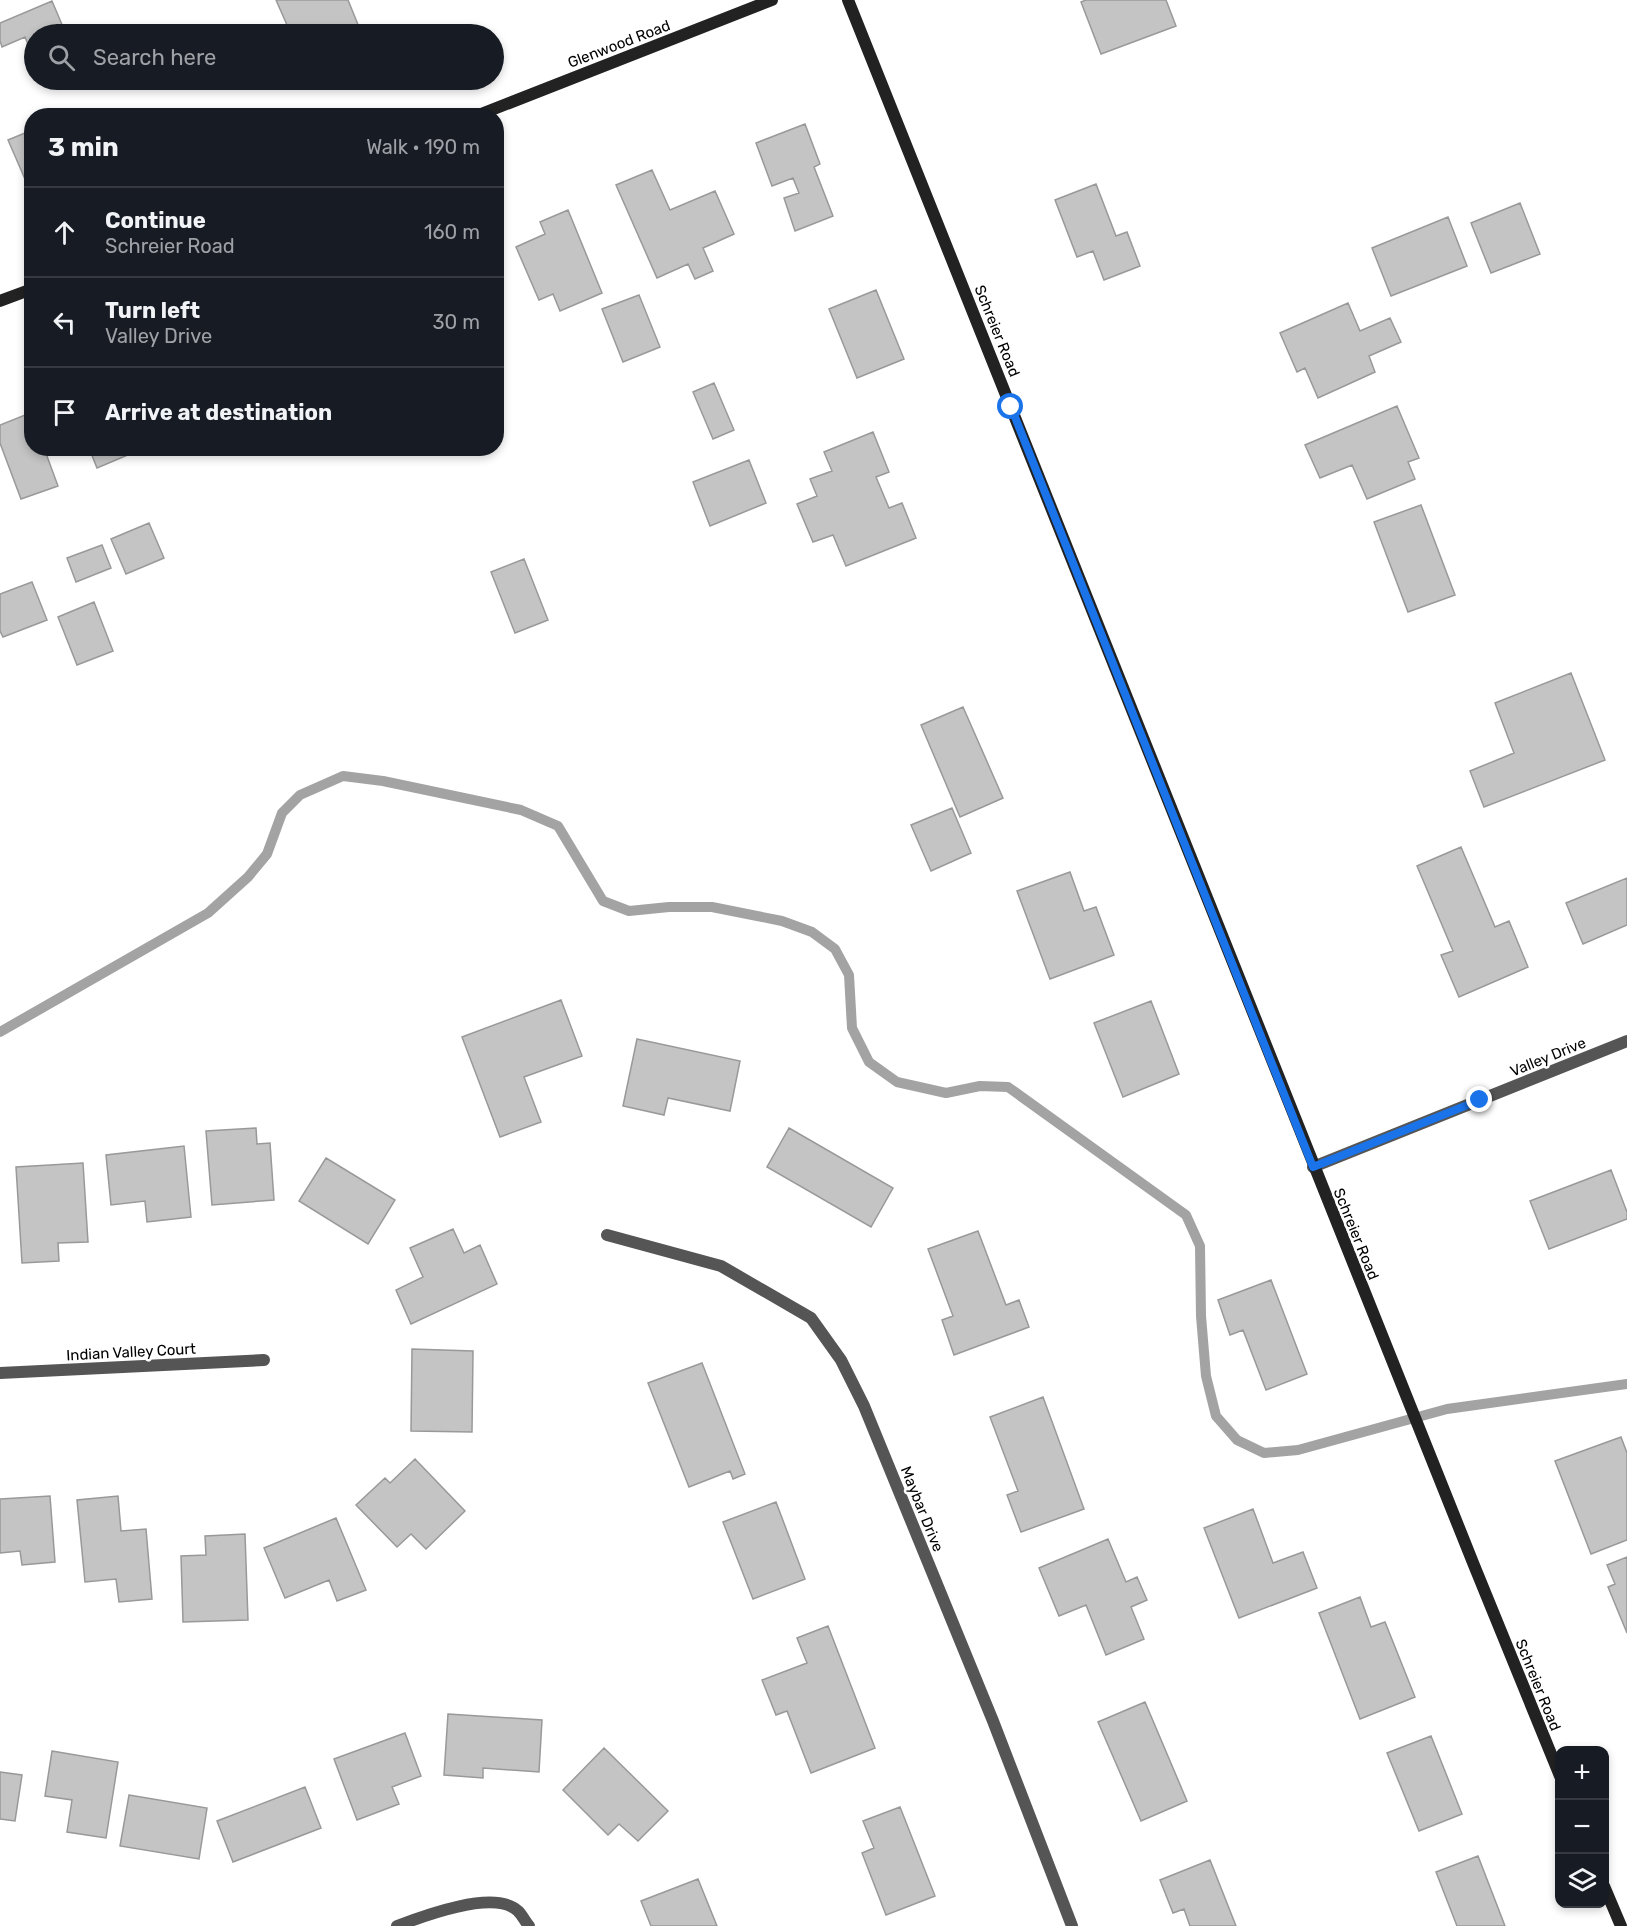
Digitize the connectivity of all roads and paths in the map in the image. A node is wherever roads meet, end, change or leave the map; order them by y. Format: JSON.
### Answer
{"nodes":[{"id":1,"x":772,"y":0,"type":"edge"},
{"id":2,"x":848,"y":0,"type":"edge"},
{"id":3,"x":496,"y":108,"type":"edge"},
{"id":4,"x":24,"y":292,"type":"edge"},
{"id":5,"x":0,"y":301,"type":"edge"},
{"id":6,"x":1627,"y":1041,"type":"edge"},
{"id":7,"x":1313,"y":1167,"type":"junction"},
{"id":8,"x":607,"y":1235,"type":"dead end"},
{"id":9,"x":264,"y":1360,"type":"dead end"},
{"id":10,"x":0,"y":1373,"type":"edge"},
{"id":11,"x":1555,"y":1764,"type":"edge"},
{"id":12,"x":1609,"y":1896,"type":"edge"},
{"id":13,"x":398,"y":1926,"type":"edge"},
{"id":14,"x":529,"y":1926,"type":"edge"},
{"id":15,"x":1072,"y":1926,"type":"edge"},
{"id":16,"x":1621,"y":1926,"type":"edge"}],
"edges":[{"from":1,"to":3,"type":"street","name":"Glenwood Road"},
{"from":2,"to":7,"type":"street","name":"Schreier Road"},
{"from":4,"to":5,"type":"street"},
{"from":6,"to":7,"type":"street","name":"Valley Drive"},
{"from":7,"to":11,"type":"street","name":"Schreier Road"},
{"from":8,"to":15,"type":"street","name":"Maybar Drive"},
{"from":9,"to":10,"type":"street","name":"Indian Valley Court"},
{"from":12,"to":16,"type":"street"},
{"from":13,"to":14,"type":"street"}]}
